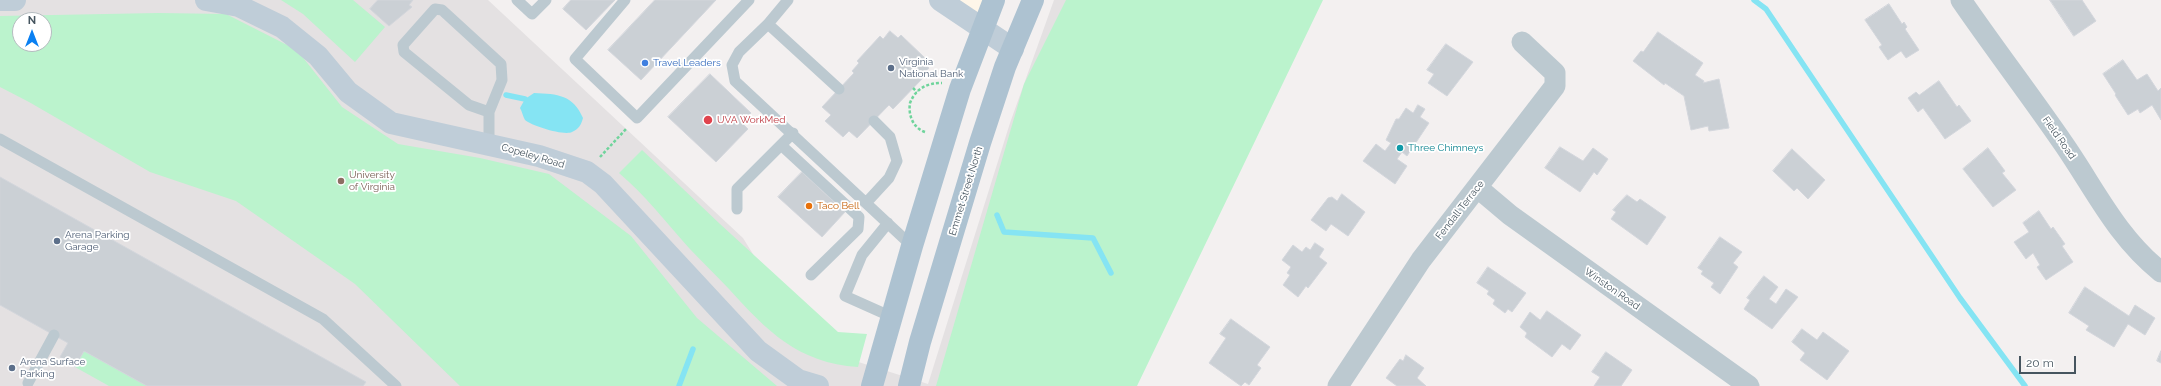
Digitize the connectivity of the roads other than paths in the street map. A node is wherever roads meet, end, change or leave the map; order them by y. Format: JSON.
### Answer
{"nodes":[{"id":1,"x":0,"y":0,"type":"edge"},
{"id":2,"x":15,"y":0,"type":"edge"},
{"id":3,"x":206,"y":0,"type":"edge"},
{"id":4,"x":517,"y":0,"type":"edge"},
{"id":5,"x":546,"y":0,"type":"edge"},
{"id":6,"x":625,"y":0,"type":"edge"},
{"id":7,"x":749,"y":0,"type":"edge"},
{"id":8,"x":788,"y":0,"type":"edge"},
{"id":9,"x":940,"y":0,"type":"edge"},
{"id":10,"x":994,"y":0,"type":"edge"},
{"id":11,"x":1033,"y":0,"type":"edge"},
{"id":12,"x":1961,"y":0,"type":"edge"},
{"id":13,"x":768,"y":24,"type":"junction"},
{"id":14,"x":982,"y":28,"type":"junction"},
{"id":15,"x":1522,"y":42,"type":"dead end"},
{"id":16,"x":1013,"y":49,"type":"junction"},
{"id":17,"x":839,"y":89,"type":"dead end"},
{"id":18,"x":489,"y":112,"type":"junction"},
{"id":19,"x":874,"y":121,"type":"dead end"},
{"id":20,"x":793,"y":133,"type":"junction"},
{"id":21,"x":0,"y":139,"type":"edge"},
{"id":22,"x":489,"y":144,"type":"junction"},
{"id":23,"x":781,"y":146,"type":"junction"},
{"id":24,"x":1478,"y":188,"type":"junction"},
{"id":25,"x":866,"y":203,"type":"junction"},
{"id":26,"x":737,"y":209,"type":"dead end"},
{"id":27,"x":888,"y":223,"type":"junction"},
{"id":28,"x":912,"y":246,"type":"junction"},
{"id":29,"x":2161,"y":272,"type":"edge"},
{"id":30,"x":811,"y":274,"type":"dead end"},
{"id":31,"x":892,"y":317,"type":"junction"},
{"id":32,"x":54,"y":335,"type":"dead end"},
{"id":33,"x":28,"y":382,"type":"dead end"},
{"id":34,"x":396,"y":386,"type":"edge"},
{"id":35,"x":818,"y":386,"type":"edge"},
{"id":36,"x":872,"y":386,"type":"edge"},
{"id":37,"x":909,"y":386,"type":"edge"},
{"id":38,"x":1338,"y":386,"type":"edge"},
{"id":39,"x":1750,"y":386,"type":"edge"}],
"edges":[{"from":1,"to":2,"type":"street"},
{"from":3,"to":22,"type":"street","name":"Copeley Road"},
{"from":4,"to":5,"type":"lane"},
{"from":6,"to":7,"type":"lane"},
{"from":8,"to":13,"type":"lane"},
{"from":9,"to":14,"type":"street"},
{"from":10,"to":14,"type":"main road"},
{"from":11,"to":16,"type":"main road","name":"Emmet Street North"},
{"from":12,"to":29,"type":"street","name":"Field Road"},
{"from":13,"to":17,"type":"lane"},
{"from":13,"to":20,"type":"lane"},
{"from":14,"to":16,"type":"street"},
{"from":14,"to":28,"type":"main road"},
{"from":15,"to":24,"type":"street","name":"Fendall Terrace"},
{"from":16,"to":37,"type":"main road","name":"Emmet Street North"},
{"from":18,"to":18,"type":"lane"},
{"from":18,"to":22,"type":"lane"},
{"from":19,"to":25,"type":"lane"},
{"from":20,"to":23,"type":"lane"},
{"from":20,"to":25,"type":"lane"},
{"from":21,"to":34,"type":"lane"},
{"from":22,"to":35,"type":"street","name":"Copeley Road"},
{"from":23,"to":26,"type":"lane"},
{"from":23,"to":30,"type":"lane"},
{"from":24,"to":38,"type":"street","name":"Fendall Terrace"},
{"from":24,"to":39,"type":"street","name":"Winston Road"},
{"from":25,"to":27,"type":"lane"},
{"from":27,"to":28,"type":"lane"},
{"from":27,"to":31,"type":"lane"},
{"from":28,"to":31,"type":"main road"},
{"from":31,"to":36,"type":"main road"},
{"from":32,"to":33,"type":"lane"}]}
